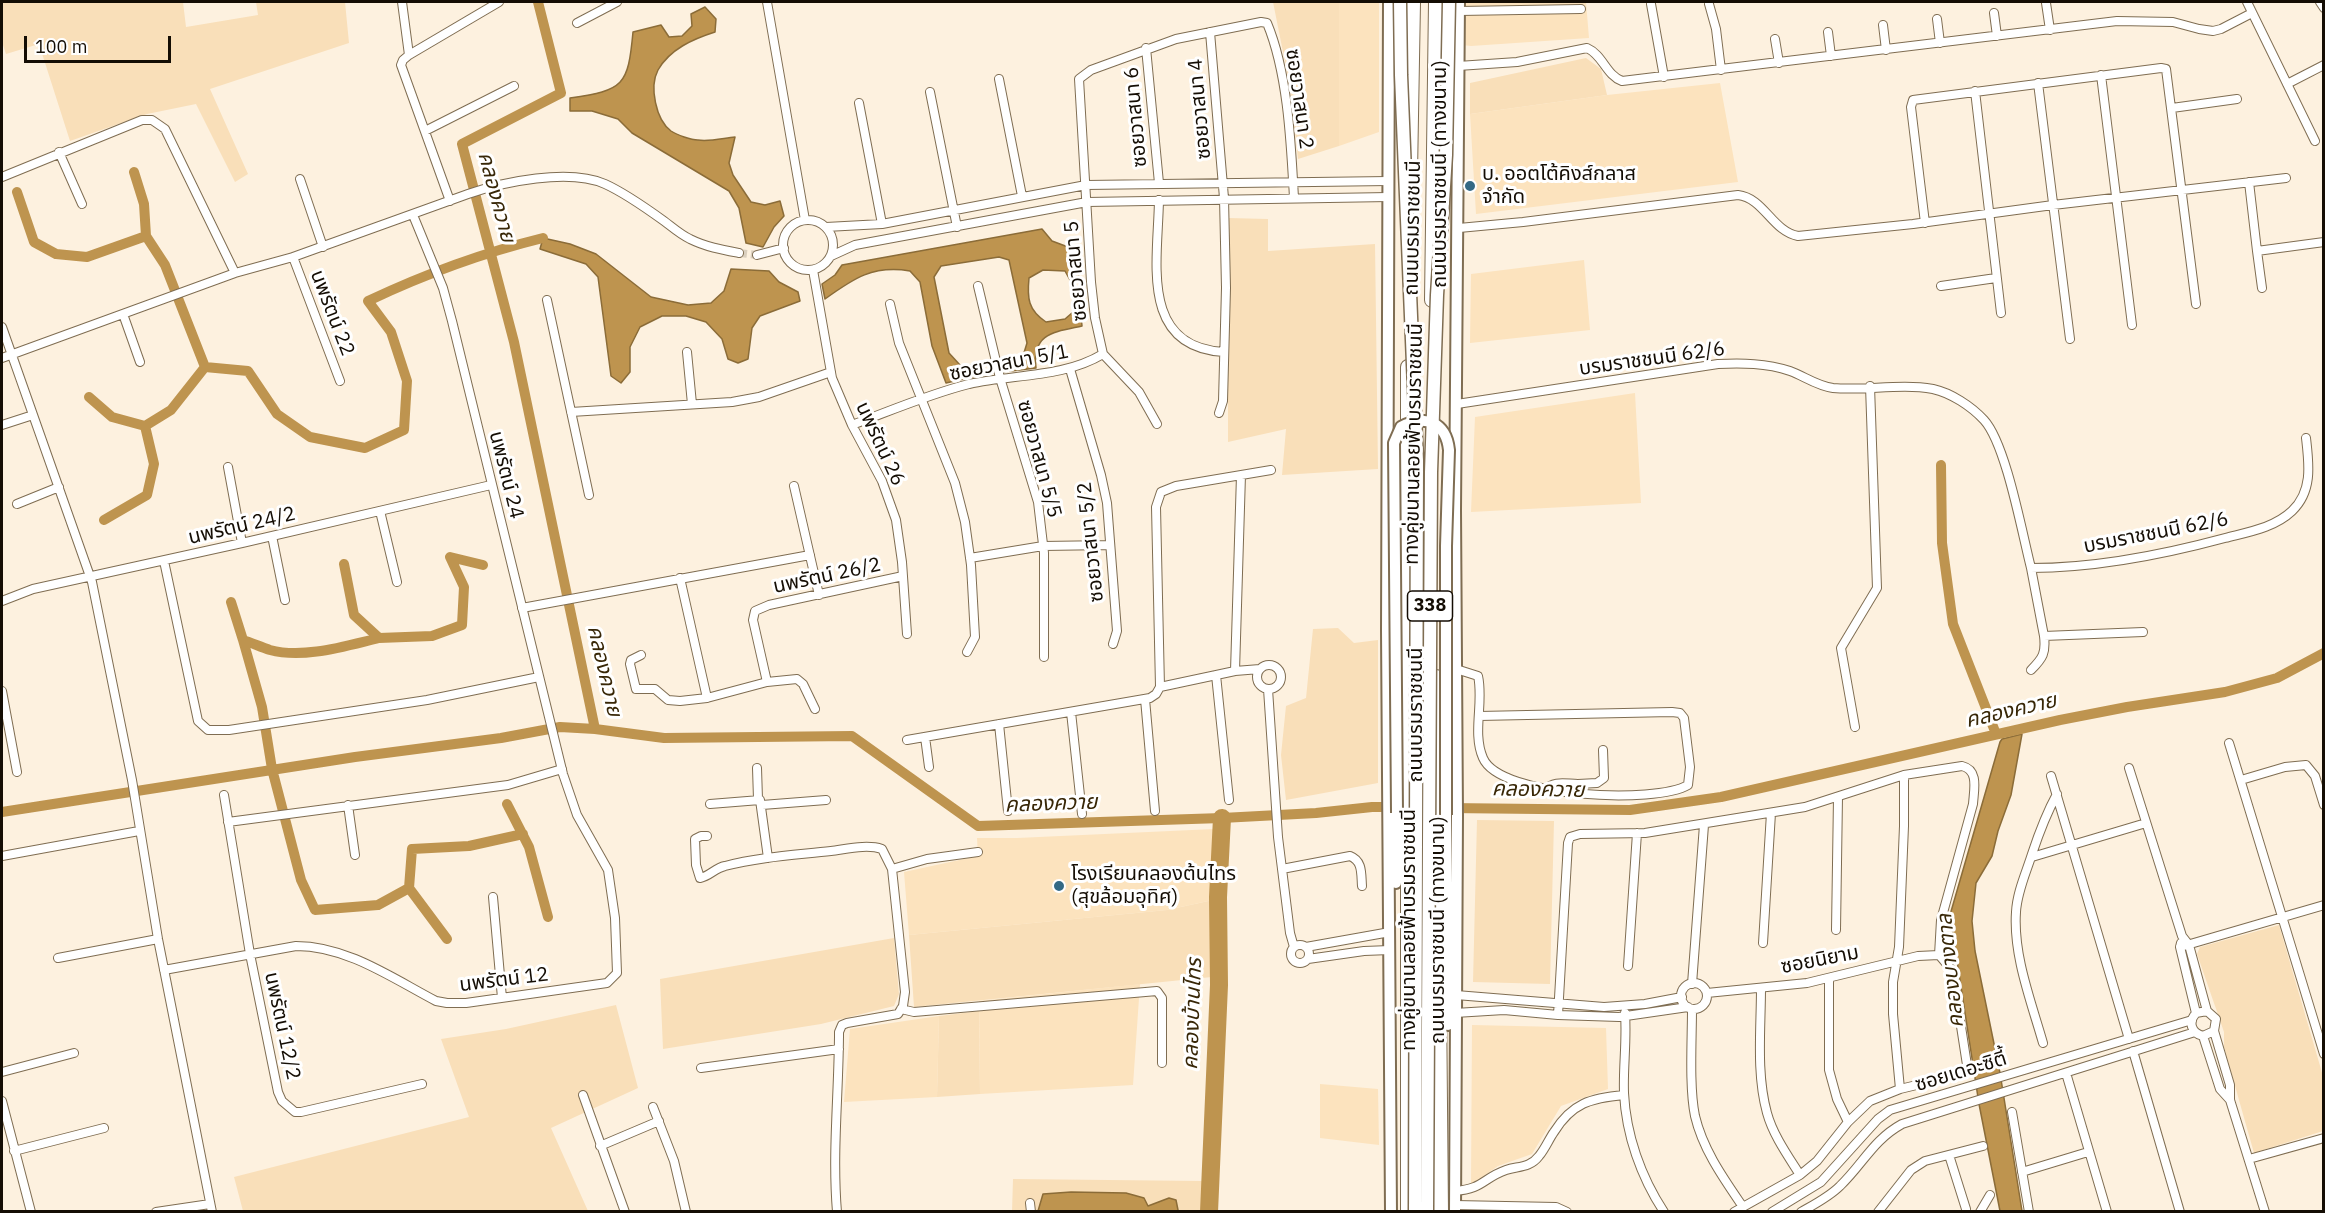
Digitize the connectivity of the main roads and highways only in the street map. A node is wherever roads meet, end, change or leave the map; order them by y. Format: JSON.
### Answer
{"nodes":[{"id":1,"x":1389,"y":2,"type":"edge"},
{"id":2,"x":1400,"y":2,"type":"edge"},
{"id":3,"x":1413,"y":2,"type":"edge"},
{"id":4,"x":1436,"y":2,"type":"edge"},
{"id":5,"x":1449,"y":2,"type":"edge"},
{"id":6,"x":1459,"y":6,"type":"edge"},
{"id":7,"x":1398,"y":813,"type":"junction"},
{"id":8,"x":1446,"y":815,"type":"junction"},
{"id":9,"x":1391,"y":976,"type":"junction"},
{"id":10,"x":1455,"y":1107,"type":"junction"},
{"id":11,"x":1455,"y":1208,"type":"edge"},
{"id":12,"x":1391,"y":1212,"type":"edge"},
{"id":13,"x":1408,"y":1212,"type":"edge"},
{"id":14,"x":1415,"y":1212,"type":"edge"},
{"id":15,"x":1427,"y":1212,"type":"edge"},
{"id":16,"x":1441,"y":1212,"type":"edge"}],
"edges":[{"from":1,"to":7,"type":"main road","number":"338"},
{"from":2,"to":14,"type":"main road","name":"ทางคู่ขนานลอยฟ้าบรมราชชนนี","number":"338","bridge":true},
{"from":3,"to":7,"type":"highway","name":"ถนนบรมราชชนนี","number":"338"},
{"from":4,"to":8,"type":"highway","name":"ถนนบรมราชชนนี","number":"338"},
{"from":5,"to":15,"type":"main road","name":"ทางคู่ขนานลอยฟ้าบรมราชชนนี","number":"338","bridge":true},
{"from":6,"to":8,"type":"main road","name":"ถนนบรมราชชนนี (ทางขนาน)","number":"338"},
{"from":7,"to":8,"type":"main road","bridge":true},
{"from":7,"to":9,"type":"main road"},
{"from":7,"to":9,"type":"main road","number":"338"},
{"from":7,"to":13,"type":"highway","name":"ถนนบรมราชชนนี","number":"338"},
{"from":8,"to":10,"type":"main road","name":"ถนนบรมราชชนนี (ทางขนาน)","number":"338"},
{"from":8,"to":10,"type":"main road"},
{"from":8,"to":16,"type":"highway","name":"ถนนบรมราชชนนี","number":"338"},
{"from":9,"to":12,"type":"main road","number":"338"},
{"from":10,"to":11,"type":"main road","name":"ถนนบรมราชชนนี (ทางขนาน)","number":"338"}]}
